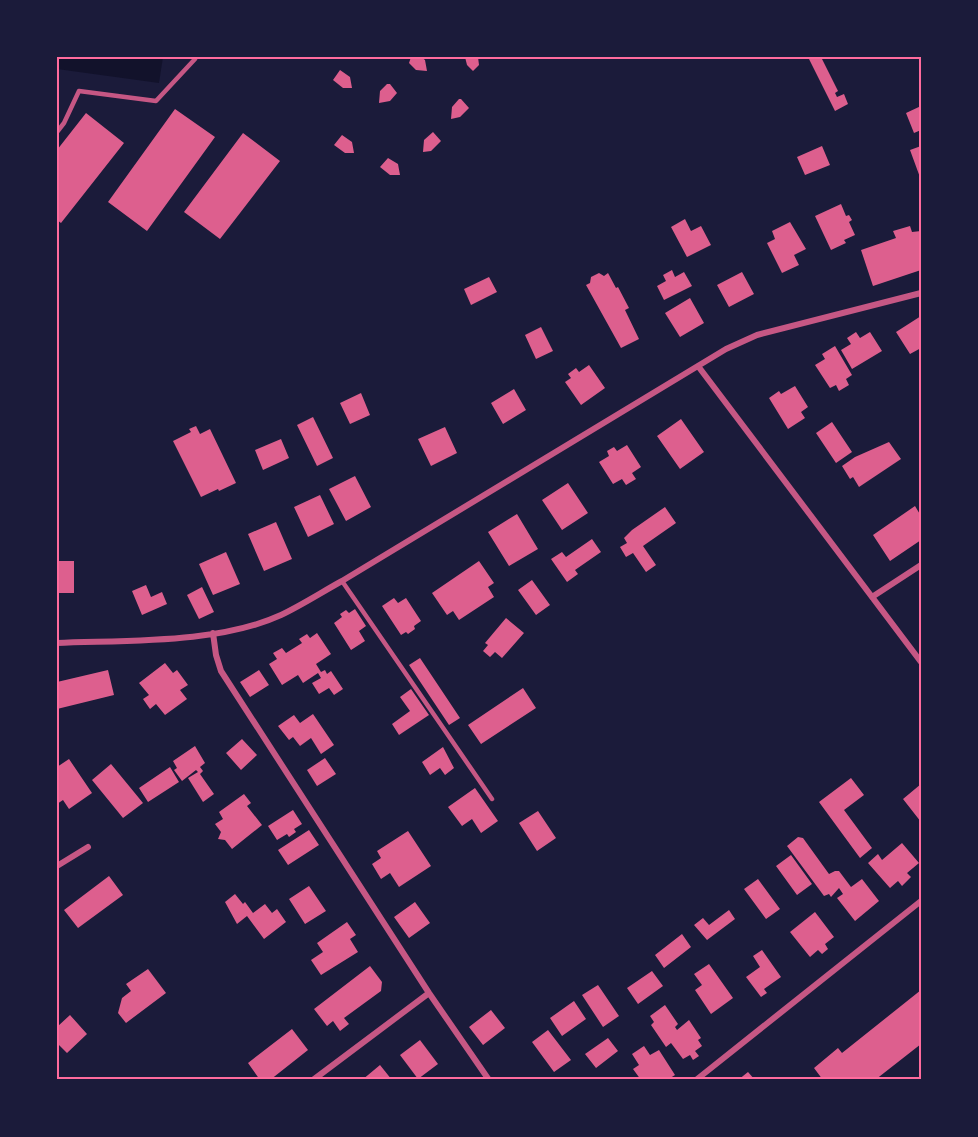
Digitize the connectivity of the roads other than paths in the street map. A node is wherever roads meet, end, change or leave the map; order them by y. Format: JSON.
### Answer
{"nodes":[{"id":1,"x":195,"y":59,"type":"dead end"},
{"id":2,"x":57,"y":132,"type":"edge"},
{"id":3,"x":921,"y":293,"type":"edge"},
{"id":4,"x":698,"y":366,"type":"junction"},
{"id":5,"x":921,"y":565,"type":"edge"},
{"id":6,"x":342,"y":581,"type":"junction"},
{"id":7,"x":873,"y":597,"type":"junction"},
{"id":8,"x":213,"y":633,"type":"junction"},
{"id":9,"x":57,"y":643,"type":"edge"},
{"id":10,"x":921,"y":662,"type":"edge"},
{"id":11,"x":492,"y":799,"type":"dead end"},
{"id":12,"x":88,"y":847,"type":"dead end"},
{"id":13,"x":57,"y":866,"type":"edge"},
{"id":14,"x":921,"y":901,"type":"edge"},
{"id":15,"x":429,"y":993,"type":"junction"},
{"id":16,"x":313,"y":1080,"type":"edge"},
{"id":17,"x":489,"y":1080,"type":"edge"},
{"id":18,"x":696,"y":1080,"type":"edge"}],
"edges":[{"from":1,"to":2,"type":"lane"},
{"from":3,"to":4,"type":"street"},
{"from":4,"to":6,"type":"street"},
{"from":4,"to":7,"type":"street"},
{"from":5,"to":7,"type":"street"},
{"from":6,"to":8,"type":"street"},
{"from":6,"to":11,"type":"lane"},
{"from":7,"to":10,"type":"street"},
{"from":8,"to":9,"type":"street"},
{"from":8,"to":15,"type":"street"},
{"from":12,"to":13,"type":"street"},
{"from":14,"to":18,"type":"street"},
{"from":15,"to":16,"type":"street"},
{"from":15,"to":17,"type":"street"}]}
